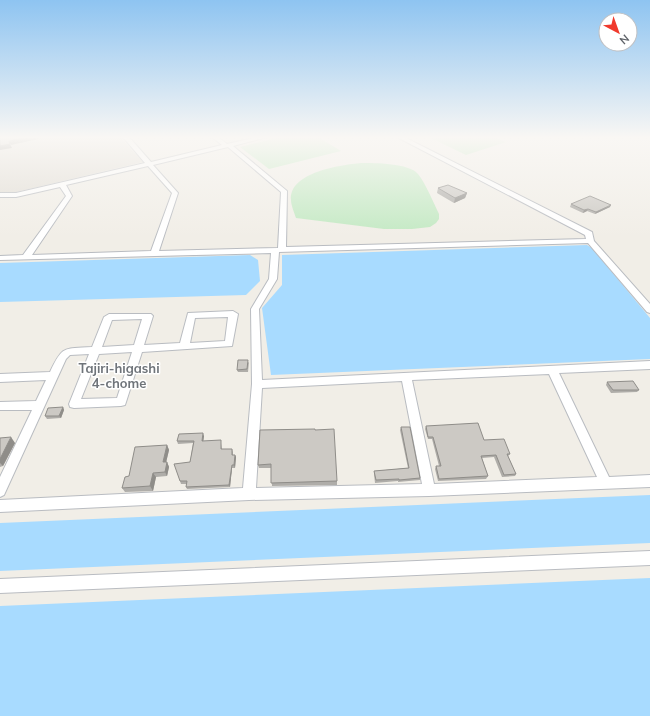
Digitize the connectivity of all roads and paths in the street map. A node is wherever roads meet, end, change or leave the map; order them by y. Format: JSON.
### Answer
{"nodes":[{"id":1,"x":119,"y":170,"type":"edge"},
{"id":2,"x":156,"y":170,"type":"edge"},
{"id":3,"x":258,"y":170,"type":"edge"},
{"id":4,"x":465,"y":170,"type":"edge"},
{"id":5,"x":62,"y":184,"type":"junction"},
{"id":6,"x":0,"y":195,"type":"edge"},
{"id":7,"x":590,"y":241,"type":"junction"},
{"id":8,"x":278,"y":250,"type":"junction"},
{"id":9,"x":154,"y":254,"type":"junction"},
{"id":10,"x":26,"y":257,"type":"junction"},
{"id":11,"x":0,"y":258,"type":"edge"},
{"id":12,"x":650,"y":310,"type":"edge"},
{"id":13,"x":184,"y":346,"type":"junction"},
{"id":14,"x":138,"y":349,"type":"junction"},
{"id":15,"x":94,"y":351,"type":"junction"},
{"id":16,"x":650,"y":365,"type":"edge"},
{"id":17,"x":552,"y":370,"type":"junction"},
{"id":18,"x":53,"y":376,"type":"junction"},
{"id":19,"x":406,"y":377,"type":"junction"},
{"id":20,"x":0,"y":378,"type":"edge"},
{"id":21,"x":257,"y":384,"type":"junction"},
{"id":22,"x":40,"y":405,"type":"junction"},
{"id":23,"x":0,"y":406,"type":"edge"},
{"id":24,"x":650,"y":481,"type":"edge"},
{"id":25,"x":605,"y":482,"type":"junction"},
{"id":26,"x":0,"y":490,"type":"edge"},
{"id":27,"x":429,"y":490,"type":"junction"},
{"id":28,"x":249,"y":494,"type":"junction"},
{"id":29,"x":0,"y":506,"type":"edge"},
{"id":30,"x":650,"y":558,"type":"edge"},
{"id":31,"x":0,"y":586,"type":"edge"}],
"edges":[{"from":1,"to":5,"type":"street"},
{"from":2,"to":9,"type":"street"},
{"from":3,"to":8,"type":"street"},
{"from":4,"to":7,"type":"street"},
{"from":5,"to":6,"type":"street"},
{"from":5,"to":10,"type":"street"},
{"from":7,"to":8,"type":"street"},
{"from":7,"to":12,"type":"street"},
{"from":8,"to":9,"type":"street"},
{"from":8,"to":21,"type":"street"},
{"from":9,"to":10,"type":"street"},
{"from":10,"to":11,"type":"street"},
{"from":13,"to":13,"type":"street"},
{"from":13,"to":14,"type":"street"},
{"from":14,"to":15,"type":"street"},
{"from":14,"to":15,"type":"street"},
{"from":14,"to":15,"type":"street"},
{"from":15,"to":18,"type":"street"},
{"from":16,"to":17,"type":"street"},
{"from":17,"to":19,"type":"street"},
{"from":17,"to":25,"type":"street"},
{"from":18,"to":20,"type":"street"},
{"from":18,"to":22,"type":"street"},
{"from":19,"to":21,"type":"street"},
{"from":19,"to":27,"type":"street"},
{"from":21,"to":28,"type":"street"},
{"from":22,"to":23,"type":"street"},
{"from":22,"to":26,"type":"street"},
{"from":24,"to":25,"type":"street"},
{"from":25,"to":27,"type":"street"},
{"from":27,"to":28,"type":"street"},
{"from":28,"to":29,"type":"street"},
{"from":30,"to":31,"type":"street"}]}
